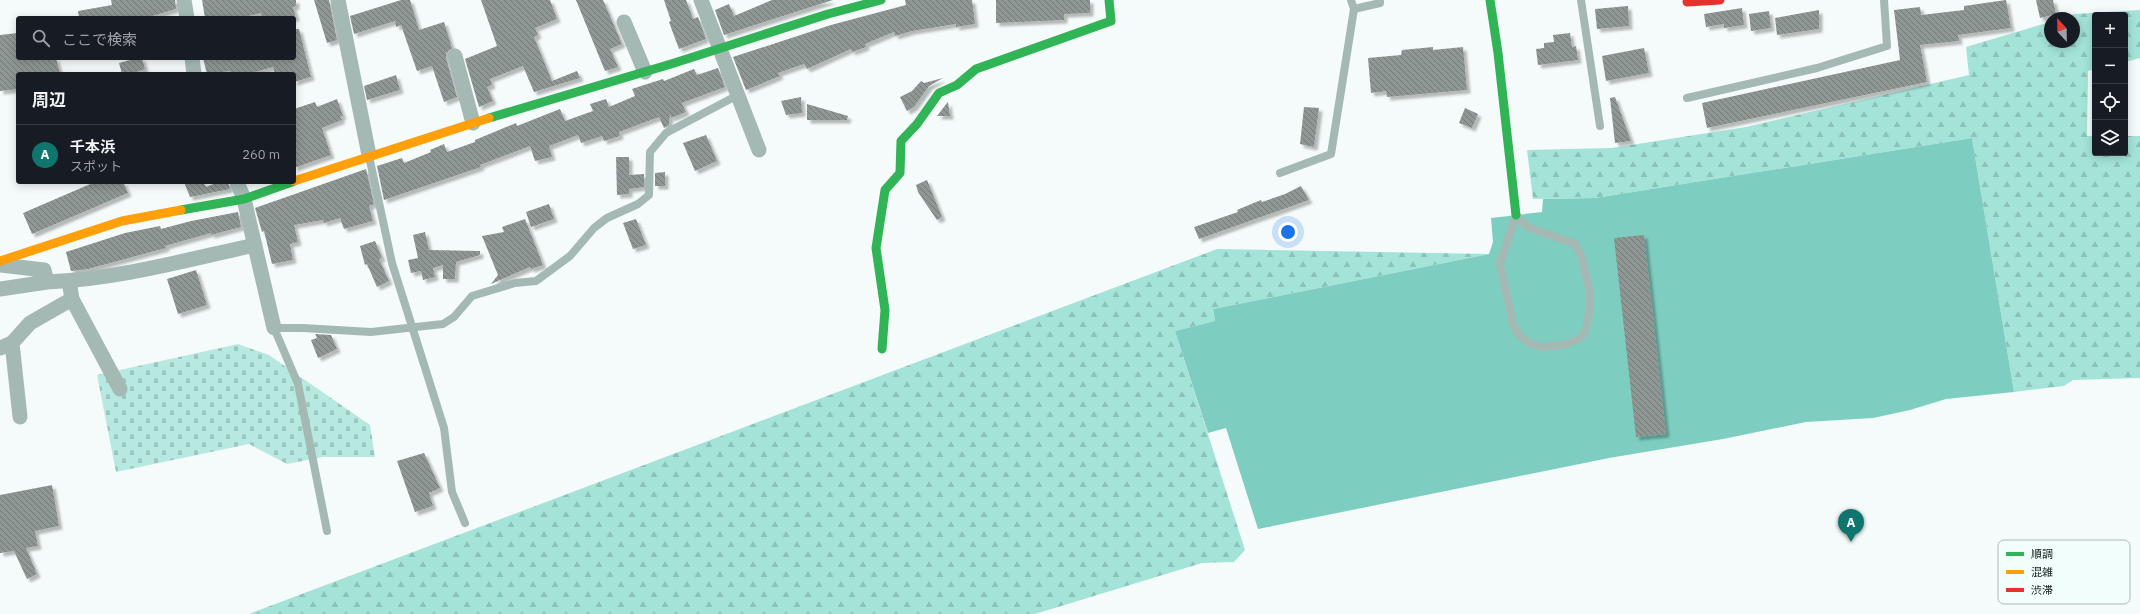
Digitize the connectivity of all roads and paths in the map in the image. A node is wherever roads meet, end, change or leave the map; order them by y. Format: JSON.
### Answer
{"nodes":[{"id":1,"x":184,"y":0,"type":"edge"},
{"id":2,"x":338,"y":0,"type":"edge"},
{"id":3,"x":701,"y":0,"type":"edge"},
{"id":4,"x":881,"y":0,"type":"edge"},
{"id":5,"x":1109,"y":0,"type":"edge"},
{"id":6,"x":1351,"y":0,"type":"edge"},
{"id":7,"x":1380,"y":0,"type":"edge"},
{"id":8,"x":1490,"y":0,"type":"edge"},
{"id":9,"x":1581,"y":0,"type":"edge"},
{"id":10,"x":1720,"y":0,"type":"edge"},
{"id":11,"x":1884,"y":0,"type":"edge"},
{"id":12,"x":1686,"y":1,"type":"edge"},
{"id":13,"x":1354,"y":9,"type":"junction"},
{"id":14,"x":187,"y":16,"type":"edge"},
{"id":15,"x":624,"y":22,"type":"dead end"},
{"id":16,"x":719,"y":49,"type":"junction"},
{"id":17,"x":455,"y":56,"type":"dead end"},
{"id":18,"x":192,"y":60,"type":"edge"},
{"id":19,"x":194,"y":72,"type":"edge"},
{"id":20,"x":645,"y":72,"type":"junction"},
{"id":21,"x":738,"y":95,"type":"junction"},
{"id":22,"x":1687,"y":98,"type":"dead end"},
{"id":23,"x":474,"y":123,"type":"junction"},
{"id":24,"x":1600,"y":126,"type":"dead end"},
{"id":25,"x":759,"y":150,"type":"dead end"},
{"id":26,"x":369,"y":154,"type":"junction"},
{"id":27,"x":1280,"y":173,"type":"dead end"},
{"id":28,"x":296,"y":181,"type":"edge"},
{"id":29,"x":238,"y":184,"type":"edge"},
{"id":30,"x":287,"y":184,"type":"edge"},
{"id":31,"x":244,"y":199,"type":"junction"},
{"id":32,"x":1516,"y":215,"type":"junction"},
{"id":33,"x":255,"y":245,"type":"junction"},
{"id":34,"x":0,"y":261,"type":"edge"},
{"id":35,"x":0,"y":265,"type":"edge"},
{"id":36,"x":69,"y":281,"type":"junction"},
{"id":37,"x":47,"y":282,"type":"junction"},
{"id":38,"x":0,"y":289,"type":"edge"},
{"id":39,"x":72,"y":299,"type":"junction"},
{"id":40,"x":274,"y":328,"type":"junction"},
{"id":41,"x":413,"y":329,"type":"junction"},
{"id":42,"x":6,"y":345,"type":"edge"},
{"id":43,"x":882,"y":349,"type":"dead end"},
{"id":44,"x":120,"y":389,"type":"dead end"},
{"id":45,"x":20,"y":417,"type":"dead end"},
{"id":46,"x":465,"y":523,"type":"dead end"},
{"id":47,"x":327,"y":532,"type":"dead end"}],
"edges":[{"from":1,"to":14,"type":"street"},
{"from":2,"to":26,"type":"street"},
{"from":3,"to":16,"type":"street"},
{"from":4,"to":16,"type":"street"},
{"from":5,"to":43,"type":"street"},
{"from":6,"to":13,"type":"lane"},
{"from":7,"to":13,"type":"lane"},
{"from":8,"to":32,"type":"street"},
{"from":9,"to":24,"type":"lane"},
{"from":10,"to":12,"type":"street"},
{"from":11,"to":22,"type":"lane"},
{"from":13,"to":27,"type":"lane"},
{"from":15,"to":20,"type":"street"},
{"from":16,"to":20,"type":"street"},
{"from":16,"to":21,"type":"street"},
{"from":17,"to":23,"type":"street"},
{"from":18,"to":19,"type":"street"},
{"from":20,"to":23,"type":"street"},
{"from":21,"to":25,"type":"street"},
{"from":21,"to":41,"type":"lane"},
{"from":23,"to":26,"type":"street"},
{"from":26,"to":28,"type":"street"},
{"from":26,"to":41,"type":"lane"},
{"from":29,"to":31,"type":"street"},
{"from":30,"to":31,"type":"street"},
{"from":31,"to":33,"type":"street"},
{"from":31,"to":34,"type":"street"},
{"from":32,"to":32,"type":"lane"},
{"from":33,"to":36,"type":"street"},
{"from":33,"to":40,"type":"street"},
{"from":35,"to":37,"type":"street"},
{"from":36,"to":37,"type":"street"},
{"from":36,"to":39,"type":"street"},
{"from":37,"to":38,"type":"street"},
{"from":39,"to":42,"type":"street"},
{"from":39,"to":44,"type":"street"},
{"from":40,"to":41,"type":"lane"},
{"from":40,"to":47,"type":"lane"},
{"from":41,"to":46,"type":"lane"},
{"from":42,"to":45,"type":"street"}]}
